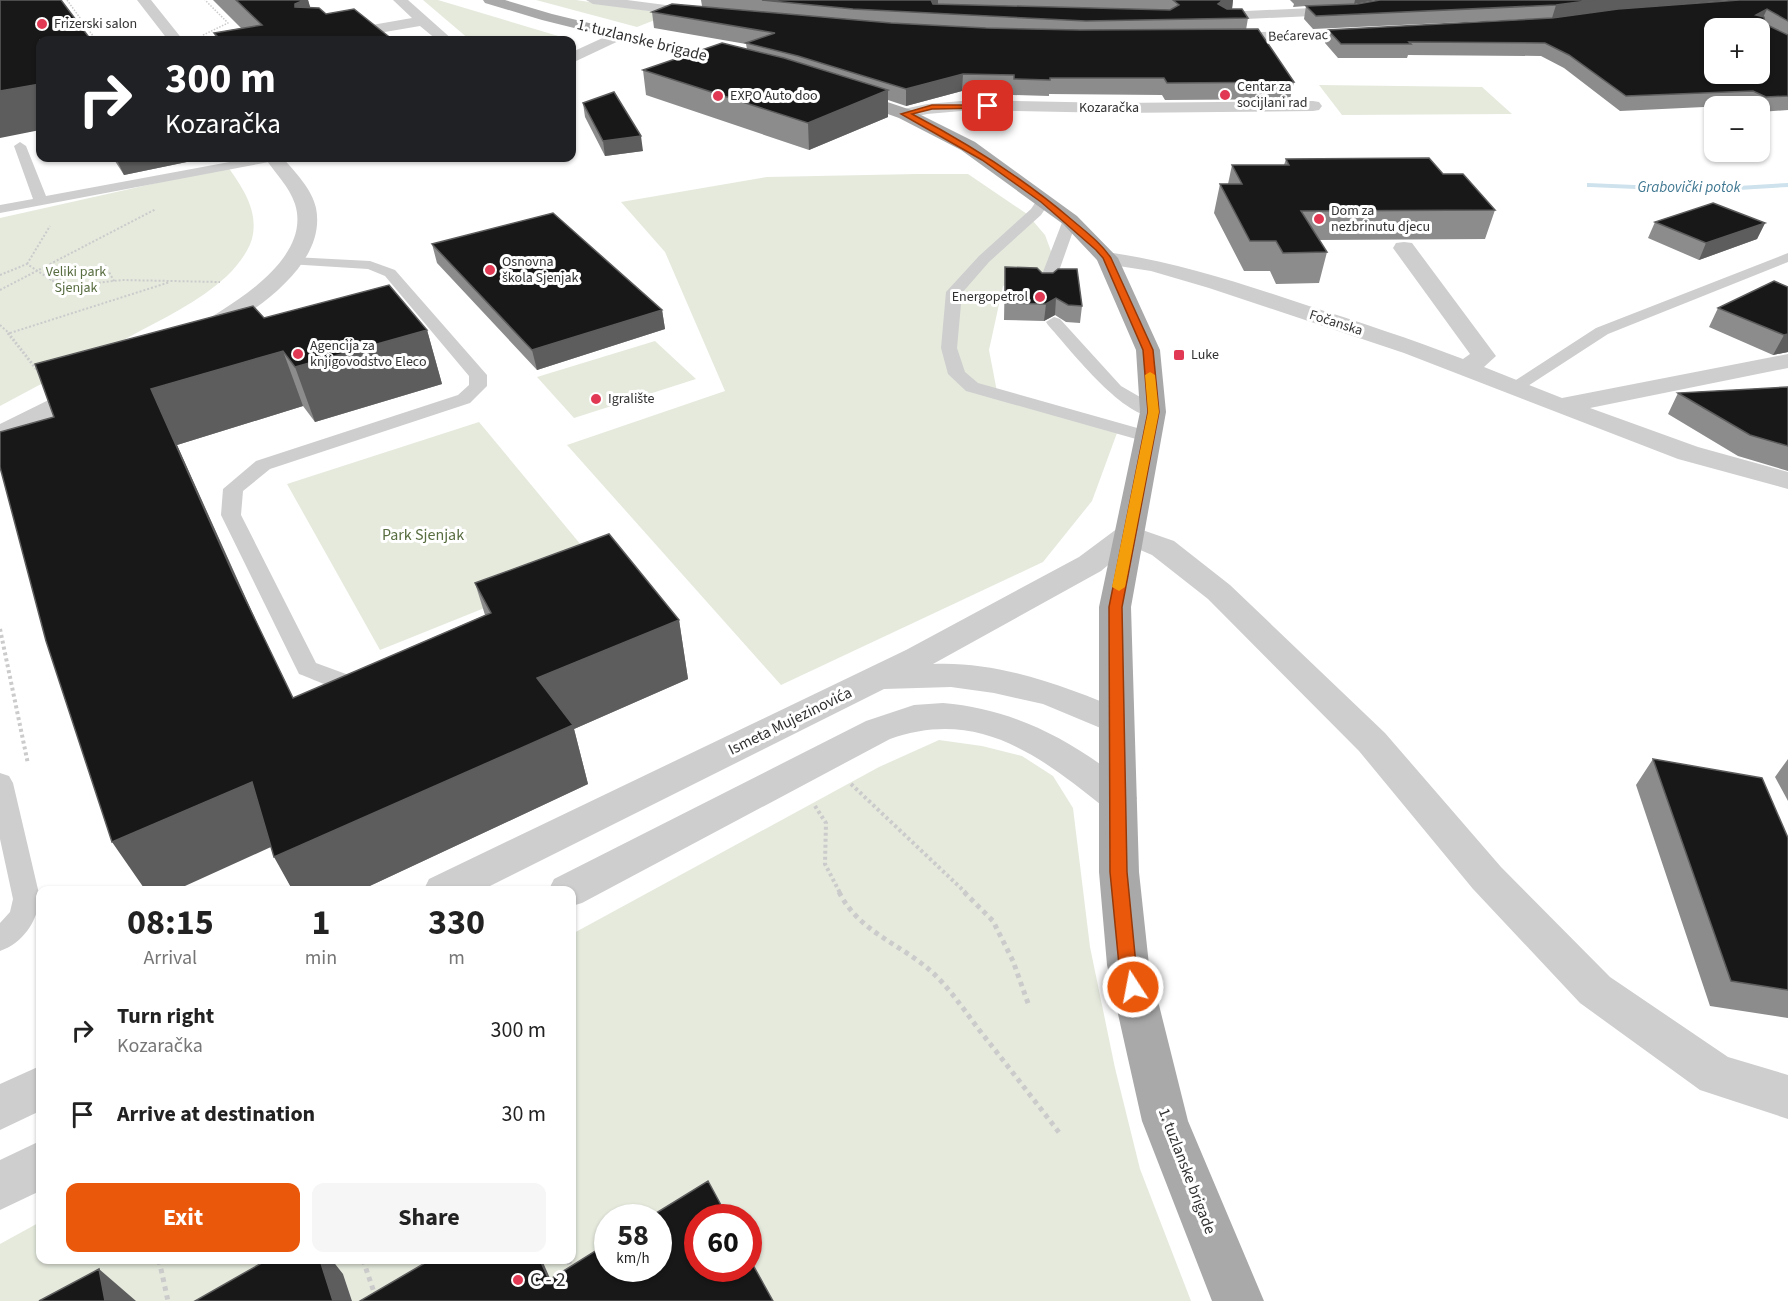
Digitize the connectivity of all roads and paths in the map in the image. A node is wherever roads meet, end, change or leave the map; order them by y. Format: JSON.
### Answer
{"nodes":[{"id":1,"x":67,"y":0,"type":"edge"},
{"id":2,"x":144,"y":0,"type":"edge"},
{"id":3,"x":205,"y":0,"type":"edge"},
{"id":4,"x":400,"y":0,"type":"edge"},
{"id":5,"x":489,"y":0,"type":"edge"},
{"id":6,"x":593,"y":0,"type":"edge"},
{"id":7,"x":1415,"y":0,"type":"edge"},
{"id":8,"x":718,"y":12,"type":"edge"},
{"id":9,"x":1205,"y":18,"type":"edge"},
{"id":10,"x":422,"y":21,"type":"junction"},
{"id":11,"x":1384,"y":33,"type":"edge"},
{"id":12,"x":620,"y":35,"type":"junction"},
{"id":13,"x":93,"y":36,"type":"edge"},
{"id":14,"x":173,"y":36,"type":"edge"},
{"id":15,"x":199,"y":36,"type":"dead end"},
{"id":16,"x":326,"y":36,"type":"edge"},
{"id":17,"x":440,"y":36,"type":"edge"},
{"id":18,"x":1203,"y":38,"type":"edge"},
{"id":19,"x":576,"y":56,"type":"edge"},
{"id":20,"x":750,"y":67,"type":"edge"},
{"id":21,"x":826,"y":87,"type":"edge"},
{"id":22,"x":1314,"y":106,"type":"dead end"},
{"id":23,"x":905,"y":114,"type":"junction"},
{"id":24,"x":20,"y":146,"type":"edge"},
{"id":25,"x":248,"y":162,"type":"edge"},
{"id":26,"x":277,"y":162,"type":"edge"},
{"id":27,"x":1044,"y":200,"type":"junction"},
{"id":28,"x":41,"y":201,"type":"junction"},
{"id":29,"x":158,"y":208,"type":"dead end"},
{"id":30,"x":0,"y":209,"type":"edge"},
{"id":31,"x":1070,"y":220,"type":"junction"},
{"id":32,"x":52,"y":223,"type":"dead end"},
{"id":33,"x":1404,"y":248,"type":"edge"},
{"id":34,"x":1788,"y":257,"type":"edge"},
{"id":35,"x":1107,"y":258,"type":"junction"},
{"id":36,"x":293,"y":261,"type":"junction"},
{"id":37,"x":27,"y":264,"type":"junction"},
{"id":38,"x":37,"y":269,"type":"junction"},
{"id":39,"x":0,"y":275,"type":"edge"},
{"id":40,"x":175,"y":280,"type":"junction"},
{"id":41,"x":52,"y":281,"type":"junction"},
{"id":42,"x":114,"y":281,"type":"junction"},
{"id":43,"x":227,"y":284,"type":"dead end"},
{"id":44,"x":1046,"y":285,"type":"edge"},
{"id":45,"x":0,"y":290,"type":"edge"},
{"id":46,"x":1053,"y":322,"type":"edge"},
{"id":47,"x":0,"y":325,"type":"edge"},
{"id":48,"x":10,"y":333,"type":"junction"},
{"id":49,"x":176,"y":346,"type":"edge"},
{"id":50,"x":1788,"y":361,"type":"edge"},
{"id":51,"x":1467,"y":368,"type":"junction"},
{"id":52,"x":41,"y":376,"type":"edge"},
{"id":53,"x":106,"y":382,"type":"edge"},
{"id":54,"x":1514,"y":387,"type":"junction"},
{"id":55,"x":1560,"y":406,"type":"junction"},
{"id":56,"x":1151,"y":424,"type":"junction"},
{"id":57,"x":0,"y":434,"type":"edge"},
{"id":58,"x":1788,"y":481,"type":"edge"},
{"id":59,"x":1128,"y":534,"type":"junction"},
{"id":60,"x":877,"y":678,"type":"junction"},
{"id":61,"x":381,"y":689,"type":"edge"},
{"id":62,"x":1115,"y":721,"type":"junction"},
{"id":63,"x":844,"y":778,"type":"dead end"},
{"id":64,"x":0,"y":783,"type":"edge"},
{"id":65,"x":807,"y":797,"type":"dead end"},
{"id":66,"x":1118,"y":798,"type":"junction"},
{"id":67,"x":453,"y":886,"type":"edge"},
{"id":68,"x":576,"y":887,"type":"edge"},
{"id":69,"x":0,"y":939,"type":"edge"},
{"id":70,"x":1029,"y":1006,"type":"dead end"},
{"id":71,"x":36,"y":1091,"type":"edge"},
{"id":72,"x":1788,"y":1097,"type":"edge"},
{"id":73,"x":0,"y":1108,"type":"edge"},
{"id":74,"x":1061,"y":1135,"type":"dead end"},
{"id":75,"x":36,"y":1167,"type":"edge"},
{"id":76,"x":0,"y":1186,"type":"edge"},
{"id":77,"x":160,"y":1264,"type":"edge"},
{"id":78,"x":364,"y":1264,"type":"edge"},
{"id":79,"x":570,"y":1264,"type":"edge"},
{"id":80,"x":577,"y":1281,"type":"edge"},
{"id":81,"x":168,"y":1301,"type":"edge"},
{"id":82,"x":377,"y":1301,"type":"edge"},
{"id":83,"x":1238,"y":1301,"type":"edge"}],
"edges":[{"from":1,"to":13,"type":"path"},
{"from":2,"to":14,"type":"street"},
{"from":3,"to":15,"type":"path"},
{"from":4,"to":10,"type":"street"},
{"from":5,"to":12,"type":"main road","name":"1. tuzlanske brigade"},
{"from":6,"to":8,"type":"street"},
{"from":7,"to":9,"type":"street"},
{"from":10,"to":16,"type":"street"},
{"from":10,"to":17,"type":"street"},
{"from":11,"to":18,"type":"street","name":"Bećarevac"},
{"from":12,"to":19,"type":"street"},
{"from":12,"to":20,"type":"main road","name":"1. tuzlanske brigade"},
{"from":21,"to":23,"type":"main road","name":"1. tuzlanske brigade"},
{"from":22,"to":23,"type":"street","name":"Kozaračka"},
{"from":23,"to":27,"type":"main road","name":"1. tuzlanske brigade"},
{"from":24,"to":28,"type":"lane"},
{"from":25,"to":28,"type":"lane"},
{"from":26,"to":36,"type":"street"},
{"from":27,"to":31,"type":"main road","name":"1. tuzlanske brigade"},
{"from":27,"to":56,"type":"lane"},
{"from":28,"to":30,"type":"lane"},
{"from":29,"to":38,"type":"path"},
{"from":31,"to":35,"type":"main road","name":"1. tuzlanske brigade"},
{"from":31,"to":44,"type":"lane"},
{"from":32,"to":37,"type":"path"},
{"from":33,"to":51,"type":"street"},
{"from":34,"to":54,"type":"lane"},
{"from":35,"to":51,"type":"street","name":"Fočanska"},
{"from":35,"to":56,"type":"main road","name":"1. tuzlanske brigade"},
{"from":36,"to":49,"type":"street"},
{"from":36,"to":61,"type":"lane"},
{"from":37,"to":38,"type":"path"},
{"from":37,"to":39,"type":"path"},
{"from":38,"to":41,"type":"path"},
{"from":38,"to":45,"type":"path"},
{"from":40,"to":42,"type":"path"},
{"from":40,"to":43,"type":"path"},
{"from":40,"to":48,"type":"path"},
{"from":41,"to":42,"type":"path"},
{"from":41,"to":42,"type":"path"},
{"from":46,"to":56,"type":"lane"},
{"from":47,"to":48,"type":"path"},
{"from":48,"to":52,"type":"path"},
{"from":50,"to":55,"type":"street"},
{"from":51,"to":54,"type":"street","name":"Fočanska"},
{"from":53,"to":57,"type":"street"},
{"from":54,"to":55,"type":"street","name":"Fočanska"},
{"from":55,"to":58,"type":"street","name":"Fočanska"},
{"from":56,"to":59,"type":"main road","name":"1. tuzlanske brigade"},
{"from":59,"to":60,"type":"street","name":"Ismeta Mujezinovića"},
{"from":59,"to":62,"type":"main road","name":"1. tuzlanske brigade"},
{"from":59,"to":72,"type":"street"},
{"from":60,"to":62,"type":"street"},
{"from":60,"to":67,"type":"street","name":"Ismeta Mujezinovića"},
{"from":62,"to":66,"type":"main road","name":"1. tuzlanske brigade"},
{"from":63,"to":70,"type":"path"},
{"from":64,"to":69,"type":"lane"},
{"from":65,"to":74,"type":"path"},
{"from":66,"to":68,"type":"street"},
{"from":66,"to":83,"type":"main road","name":"1. tuzlanske brigade"},
{"from":71,"to":73,"type":"street"},
{"from":75,"to":76,"type":"street"},
{"from":77,"to":81,"type":"path"},
{"from":78,"to":82,"type":"path"},
{"from":79,"to":80,"type":"path"}]}
